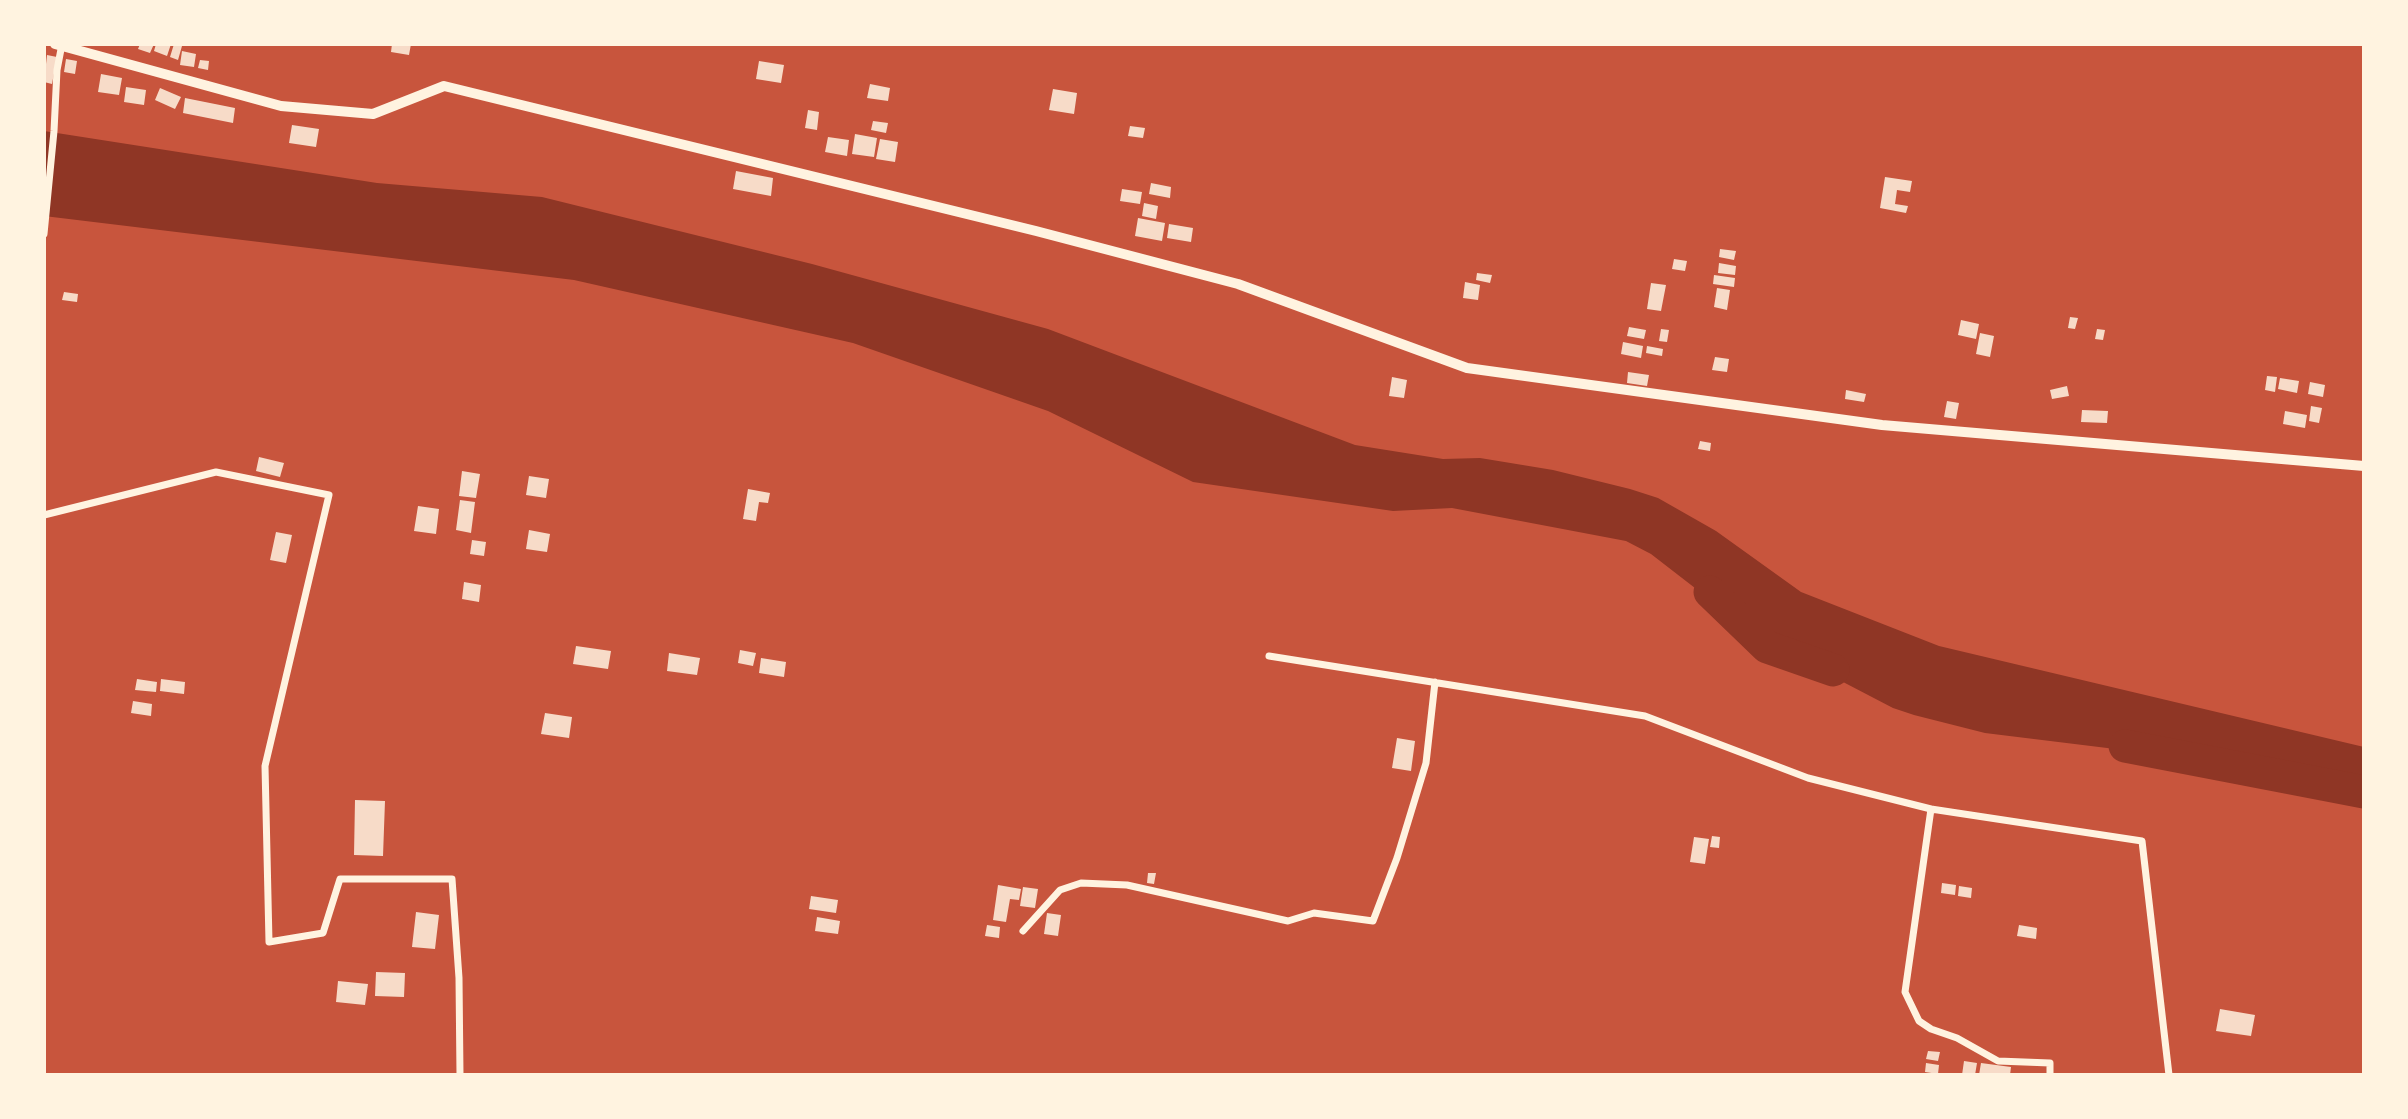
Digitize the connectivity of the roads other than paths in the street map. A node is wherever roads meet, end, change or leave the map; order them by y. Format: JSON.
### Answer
{"nodes":[{"id":1,"x":60,"y":44,"type":"edge"},
{"id":2,"x":44,"y":230,"type":"edge"},
{"id":3,"x":2364,"y":466,"type":"edge"},
{"id":4,"x":44,"y":515,"type":"edge"},
{"id":5,"x":1269,"y":656,"type":"dead end"},
{"id":6,"x":1435,"y":682,"type":"junction"},
{"id":7,"x":1931,"y":809,"type":"junction"},
{"id":8,"x":1023,"y":931,"type":"dead end"},
{"id":9,"x":460,"y":1075,"type":"edge"},
{"id":10,"x":2050,"y":1075,"type":"edge"},
{"id":11,"x":2169,"y":1075,"type":"edge"}],
"edges":[{"from":1,"to":2,"type":"street"},
{"from":1,"to":3,"type":"street"},
{"from":4,"to":9,"type":"street"},
{"from":5,"to":6,"type":"street"},
{"from":6,"to":7,"type":"street"},
{"from":6,"to":8,"type":"street"},
{"from":7,"to":10,"type":"street"},
{"from":7,"to":11,"type":"street"}]}
